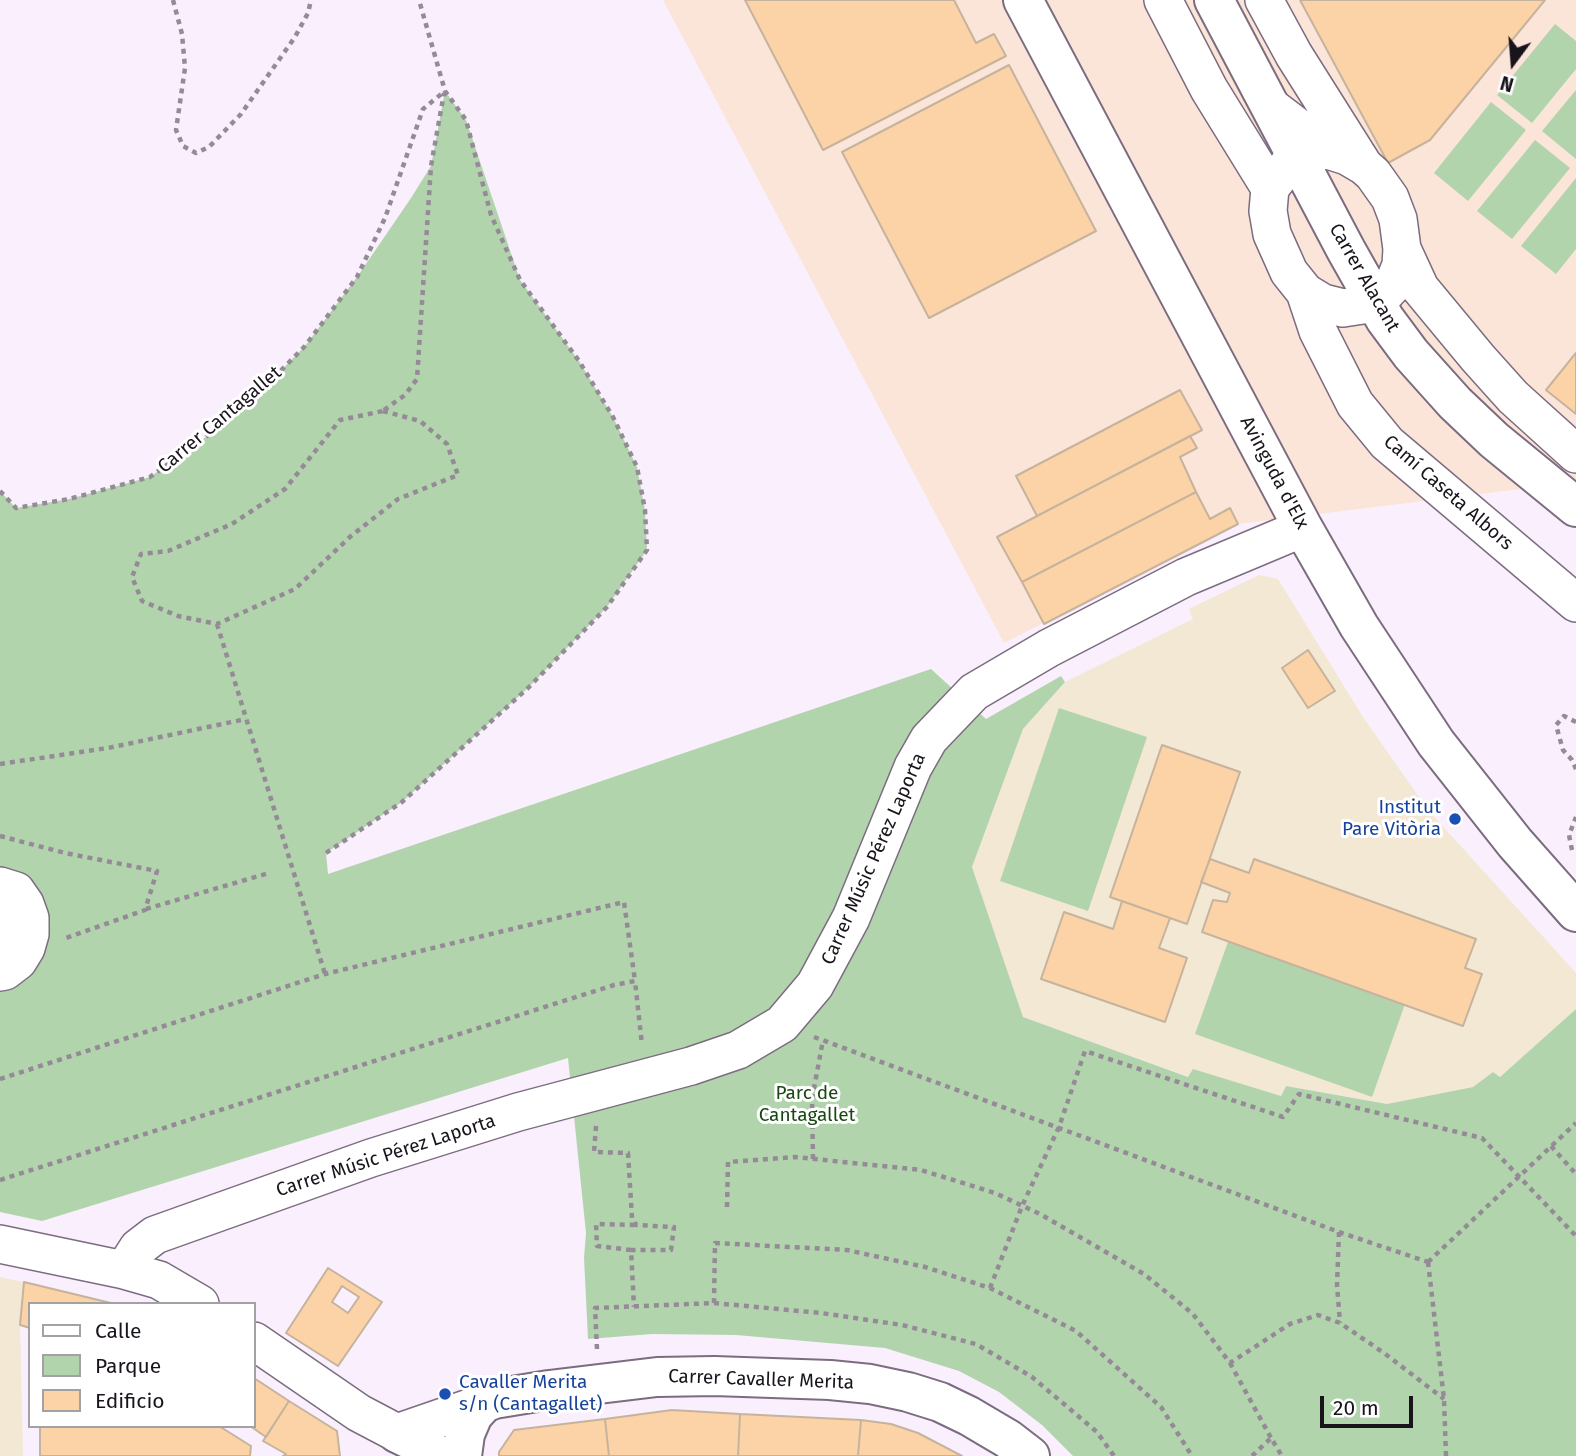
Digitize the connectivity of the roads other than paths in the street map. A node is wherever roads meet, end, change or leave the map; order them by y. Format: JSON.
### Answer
{"nodes":[{"id":1,"x":1023,"y":0,"type":"edge"},
{"id":2,"x":1163,"y":0,"type":"edge"},
{"id":3,"x":1214,"y":0,"type":"edge"},
{"id":4,"x":1264,"y":0,"type":"edge"},
{"id":5,"x":1270,"y":106,"type":"junction"},
{"id":6,"x":1312,"y":153,"type":"junction"},
{"id":7,"x":1364,"y":166,"type":"junction"},
{"id":8,"x":1270,"y":188,"type":"junction"},
{"id":9,"x":1401,"y":257,"type":"junction"},
{"id":10,"x":1305,"y":292,"type":"junction"},
{"id":11,"x":1359,"y":306,"type":"junction"},
{"id":12,"x":1410,"y":354,"type":"junction"},
{"id":13,"x":1576,"y":454,"type":"edge"},
{"id":14,"x":1576,"y":508,"type":"edge"},
{"id":15,"x":1303,"y":528,"type":"junction"},
{"id":16,"x":1576,"y":603,"type":"edge"},
{"id":17,"x":0,"y":886,"type":"edge"},
{"id":18,"x":1576,"y":912,"type":"edge"},
{"id":19,"x":0,"y":919,"type":"edge"},
{"id":20,"x":9,"y":957,"type":"edge"},
{"id":21,"x":0,"y":1244,"type":"edge"},
{"id":22,"x":124,"y":1270,"type":"junction"},
{"id":23,"x":197,"y":1302,"type":"edge"},
{"id":24,"x":256,"y":1342,"type":"edge"},
{"id":25,"x":484,"y":1403,"type":"junction"},
{"id":26,"x":391,"y":1444,"type":"edge"},
{"id":27,"x":439,"y":1456,"type":"edge"},
{"id":28,"x":462,"y":1456,"type":"edge"},
{"id":29,"x":1030,"y":1456,"type":"edge"}],
"edges":[{"from":1,"to":15,"type":"street","name":"Avinguda d'Elx"},
{"from":2,"to":8,"type":"street"},
{"from":3,"to":5,"type":"street","name":"Carrer Alacant"},
{"from":4,"to":7,"type":"street"},
{"from":5,"to":6,"type":"street","name":"Carrer Alacant"},
{"from":5,"to":8,"type":"street"},
{"from":6,"to":7,"type":"street"},
{"from":6,"to":8,"type":"street"},
{"from":6,"to":11,"type":"street","name":"Carrer Alacant"},
{"from":7,"to":9,"type":"street"},
{"from":8,"to":10,"type":"street"},
{"from":9,"to":11,"type":"street"},
{"from":9,"to":12,"type":"street"},
{"from":9,"to":13,"type":"street"},
{"from":10,"to":11,"type":"street"},
{"from":10,"to":16,"type":"street","name":"Camí Caseta Albors"},
{"from":11,"to":12,"type":"street","name":"Carrer Alacant"},
{"from":12,"to":14,"type":"street","name":"Carrer Alacant"},
{"from":15,"to":18,"type":"street","name":"Avinguda d'Elx"},
{"from":15,"to":22,"type":"street","name":"Carrer Músic Pérez Laporta"},
{"from":17,"to":20,"type":"street"},
{"from":19,"to":20,"type":"street"},
{"from":21,"to":22,"type":"street"},
{"from":22,"to":23,"type":"street"},
{"from":24,"to":26,"type":"street"},
{"from":25,"to":26,"type":"street","name":"Carrer Cavaller Merita"},
{"from":25,"to":28,"type":"street"},
{"from":25,"to":29,"type":"street","name":"Carrer Cavaller Merita"},
{"from":26,"to":27,"type":"street"}]}
